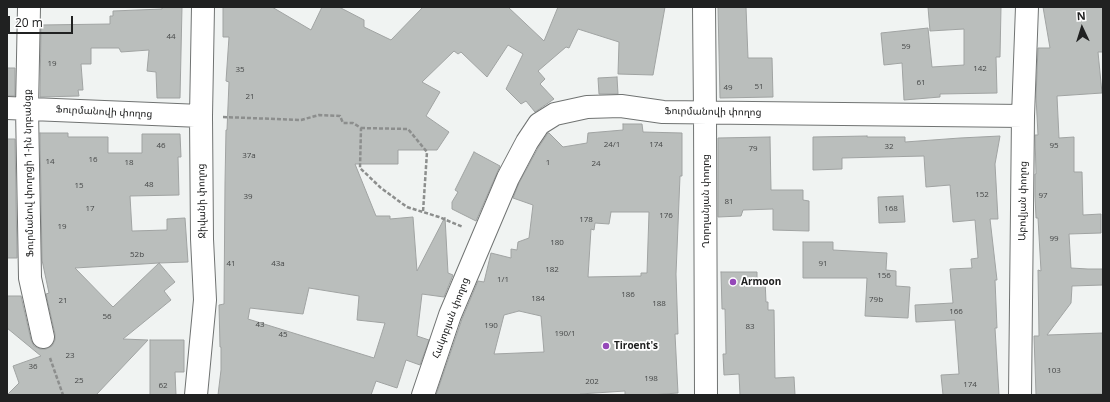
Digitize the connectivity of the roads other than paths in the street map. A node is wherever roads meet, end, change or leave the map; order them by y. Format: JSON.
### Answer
{"nodes":[{"id":1,"x":28,"y":7,"type":"edge"},
{"id":2,"x":203,"y":7,"type":"edge"},
{"id":3,"x":704,"y":7,"type":"edge"},
{"id":4,"x":1027,"y":7,"type":"edge"},
{"id":5,"x":17,"y":108,"type":"edge"},
{"id":6,"x":705,"y":112,"type":"junction"},
{"id":7,"x":201,"y":116,"type":"junction"},
{"id":8,"x":1023,"y":116,"type":"junction"},
{"id":9,"x":481,"y":241,"type":"joint"},
{"id":10,"x":42,"y":337,"type":"road end"},
{"id":11,"x":196,"y":395,"type":"edge"},
{"id":12,"x":423,"y":395,"type":"edge"},
{"id":13,"x":706,"y":395,"type":"edge"},
{"id":14,"x":1020,"y":395,"type":"edge"}],
"edges":[{"from":1,"to":5,"type":"street","name":"Ֆուրմանով փողոցի 1-ին նրբանցք"},
{"from":2,"to":7,"type":"street","name":"Ջիվանի փողոց"},
{"from":3,"to":6,"type":"street","name":"Ղորղանյան փողոց"},
{"from":4,"to":8,"type":"street","name":"Աբովյան փողոց"},
{"from":5,"to":7,"type":"street","name":"Ֆուրմանովի փողոց"},
{"from":5,"to":10,"type":"street","name":"Ֆուրմանով փողոցի 1-ին նրբանցք"},
{"from":6,"to":8,"type":"street","name":"Ֆուրմանովի փողոց"},
{"from":6,"to":9,"type":"street","name":"Ֆուրմանովի փողոց"},
{"from":6,"to":13,"type":"street","name":"Ղորղանյան փողոց"},
{"from":7,"to":11,"type":"street","name":"Ջիվանի փողոց"},
{"from":8,"to":14,"type":"street","name":"Աբովյան փողոց"},
{"from":9,"to":12,"type":"street","name":"Հակոբյան փողոց"}]}
